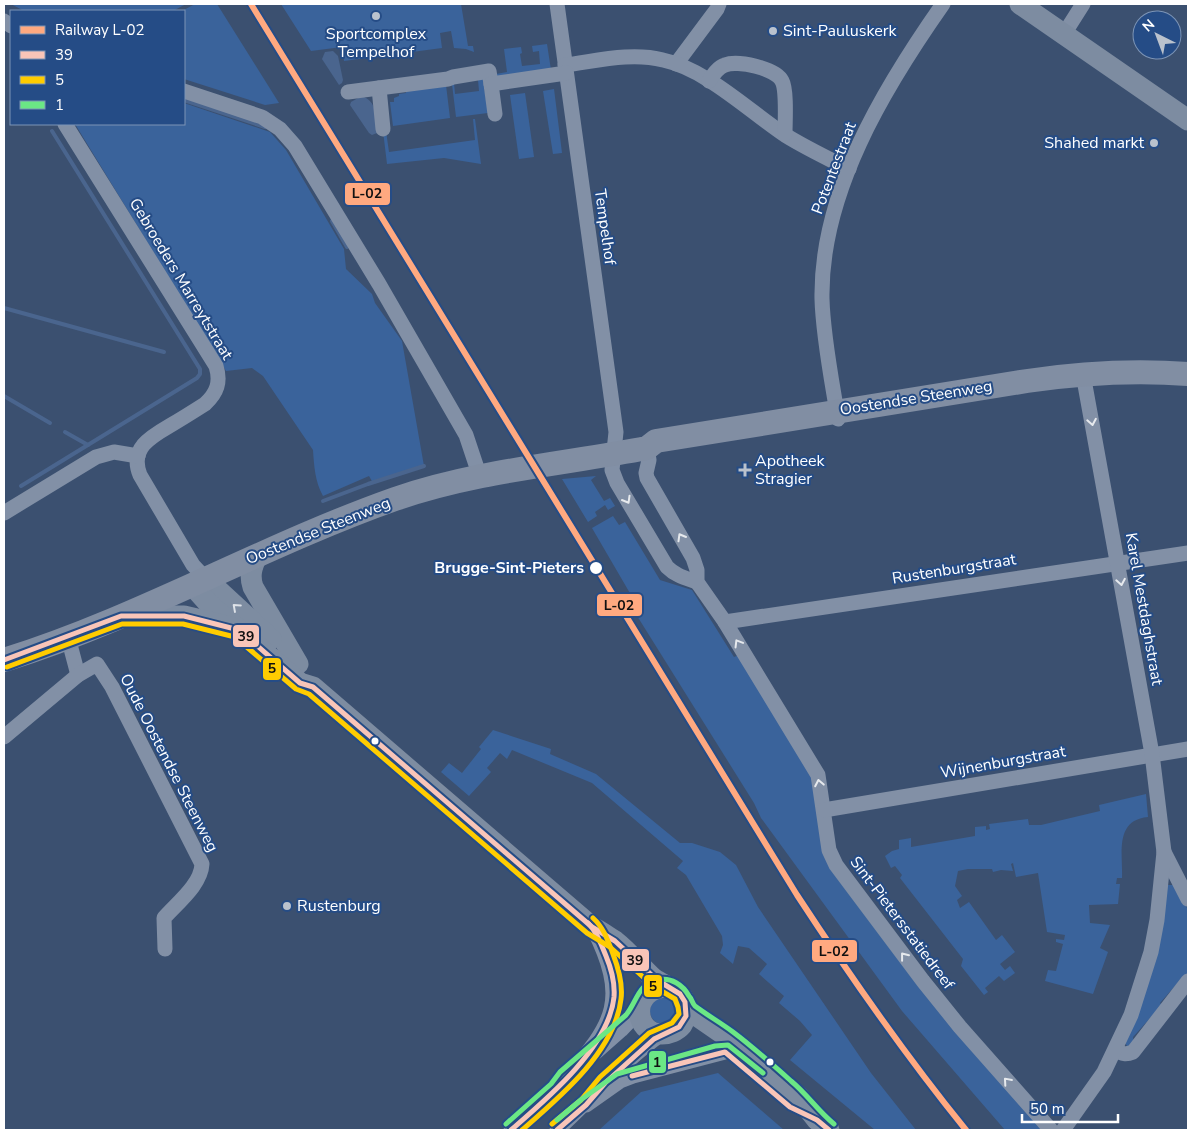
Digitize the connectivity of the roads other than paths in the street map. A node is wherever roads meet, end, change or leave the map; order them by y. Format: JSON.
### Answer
{"nodes":[{"id":1,"x":557,"y":4,"type":"edge"},
{"id":2,"x":719,"y":4,"type":"edge"},
{"id":3,"x":943,"y":4,"type":"edge"},
{"id":4,"x":1020,"y":4,"type":"edge"},
{"id":5,"x":1084,"y":4,"type":"edge"},
{"id":6,"x":1064,"y":34,"type":"junction"},
{"id":7,"x":676,"y":64,"type":"junction"},
{"id":8,"x":565,"y":69,"type":"junction"},
{"id":9,"x":709,"y":81,"type":"junction"},
{"id":10,"x":491,"y":84,"type":"junction"},
{"id":11,"x":379,"y":88,"type":"junction"},
{"id":12,"x":185,"y":91,"type":"edge"},
{"id":13,"x":348,"y":92,"type":"dead end"},
{"id":14,"x":495,"y":114,"type":"dead end"},
{"id":15,"x":1187,"y":116,"type":"edge"},
{"id":16,"x":66,"y":125,"type":"edge"},
{"id":17,"x":383,"y":129,"type":"dead end"},
{"id":18,"x":785,"y":134,"type":"junction"},
{"id":19,"x":849,"y":169,"type":"junction"},
{"id":20,"x":1188,"y":374,"type":"edge"},
{"id":21,"x":1084,"y":380,"type":"junction"},
{"id":22,"x":1188,"y":386,"type":"edge"},
{"id":23,"x":838,"y":417,"type":"junction"},
{"id":24,"x":647,"y":448,"type":"junction"},
{"id":25,"x":614,"y":455,"type":"junction"},
{"id":26,"x":138,"y":456,"type":"junction"},
{"id":27,"x":476,"y":465,"type":"dead end"},
{"id":28,"x":4,"y":513,"type":"edge"},
{"id":29,"x":1188,"y":553,"type":"edge"},
{"id":30,"x":257,"y":556,"type":"junction"},
{"id":31,"x":1118,"y":562,"type":"junction"},
{"id":32,"x":197,"y":577,"type":"junction"},
{"id":33,"x":697,"y":582,"type":"junction"},
{"id":34,"x":121,"y":616,"type":"junction"},
{"id":35,"x":725,"y":622,"type":"junction"},
{"id":36,"x":239,"y":630,"type":"junction"},
{"id":37,"x":68,"y":637,"type":"junction"},
{"id":38,"x":4,"y":660,"type":"edge"},
{"id":39,"x":298,"y":664,"type":"junction"},
{"id":40,"x":78,"y":675,"type":"junction"},
{"id":41,"x":313,"y":687,"type":"junction"},
{"id":42,"x":4,"y":737,"type":"edge"},
{"id":43,"x":1188,"y":749,"type":"edge"},
{"id":44,"x":1152,"y":754,"type":"junction"},
{"id":45,"x":824,"y":810,"type":"junction"},
{"id":46,"x":1164,"y":852,"type":"junction"},
{"id":47,"x":1188,"y":899,"type":"edge"},
{"id":48,"x":592,"y":926,"type":"junction"},
{"id":49,"x":165,"y":948,"type":"dead end"},
{"id":50,"x":1188,"y":981,"type":"edge"},
{"id":51,"x":666,"y":987,"type":"junction"},
{"id":52,"x":641,"y":1004,"type":"junction"},
{"id":53,"x":676,"y":1024,"type":"junction"},
{"id":54,"x":1116,"y":1050,"type":"junction"},
{"id":55,"x":726,"y":1052,"type":"junction"},
{"id":56,"x":560,"y":1083,"type":"junction"},
{"id":57,"x":586,"y":1104,"type":"junction"},
{"id":58,"x":823,"y":1125,"type":"edge"},
{"id":59,"x":511,"y":1130,"type":"edge"},
{"id":60,"x":557,"y":1130,"type":"edge"},
{"id":61,"x":1051,"y":1130,"type":"edge"},
{"id":62,"x":1064,"y":1130,"type":"edge"}],
"edges":[{"from":1,"to":8,"type":"street","name":"Tempelhof"},
{"from":2,"to":7,"type":"street"},
{"from":3,"to":19,"type":"street","name":"Potentestraat"},
{"from":4,"to":6,"type":"main road"},
{"from":5,"to":6,"type":"street"},
{"from":6,"to":15,"type":"main road"},
{"from":7,"to":8,"type":"street"},
{"from":7,"to":9,"type":"street"},
{"from":8,"to":10,"type":"street"},
{"from":8,"to":25,"type":"street","name":"Tempelhof"},
{"from":9,"to":18,"type":"street"},
{"from":9,"to":18,"type":"street"},
{"from":10,"to":11,"type":"street"},
{"from":10,"to":14,"type":"street"},
{"from":11,"to":13,"type":"street"},
{"from":11,"to":17,"type":"street"},
{"from":12,"to":27,"type":"street"},
{"from":16,"to":26,"type":"street","name":"Gebroeders Marreytstraat"},
{"from":18,"to":19,"type":"street"},
{"from":19,"to":23,"type":"street","name":"Potentestraat"},
{"from":20,"to":21,"type":"main road","name":"Oostendse Steenweg"},
{"from":21,"to":22,"type":"main road","name":"Oostendse Steenweg"},
{"from":21,"to":23,"type":"main road","name":"Oostendse Steenweg"},
{"from":21,"to":31,"type":"street","name":"Karel Mestdaghstraat","one_way":true},
{"from":23,"to":24,"type":"main road","name":"Oostendse Steenweg"},
{"from":24,"to":25,"type":"main road","name":"Oostendse Steenweg"},
{"from":33,"to":24,"type":"street","name":"Sint-Pietersstatiedreef","one_way":true},
{"from":25,"to":30,"type":"main road","name":"Oostendse Steenweg"},
{"from":25,"to":33,"type":"street","one_way":true},
{"from":26,"to":28,"type":"street"},
{"from":26,"to":32,"type":"street"},
{"from":29,"to":31,"type":"street","name":"Rustenburgstraat"},
{"from":30,"to":32,"type":"main road","name":"Oostendse Steenweg"},
{"from":30,"to":39,"type":"main road"},
{"from":31,"to":35,"type":"street","name":"Rustenburgstraat"},
{"from":31,"to":44,"type":"street","name":"Karel Mestdaghstraat","one_way":true},
{"from":32,"to":34,"type":"main road","name":"Oostendse Steenweg"},
{"from":32,"to":36,"type":"main road"},
{"from":39,"to":32,"type":"main road","one_way":true},
{"from":33,"to":35,"type":"street","name":"Sint-Pietersstatiedreef"},
{"from":34,"to":36,"type":"main road"},
{"from":34,"to":37,"type":"main road","name":"Oostendse Steenweg"},
{"from":45,"to":35,"type":"street","name":"Sint-Pietersstatiedreef","one_way":true},
{"from":36,"to":41,"type":"main road"},
{"from":37,"to":38,"type":"main road","name":"Oostendse Steenweg"},
{"from":37,"to":40,"type":"street"},
{"from":39,"to":41,"type":"main road"},
{"from":40,"to":42,"type":"street","name":"Oude Oostendse Steenweg"},
{"from":40,"to":49,"type":"street","name":"Oude Oostendse Steenweg"},
{"from":41,"to":48,"type":"main road"},
{"from":43,"to":44,"type":"street","name":"Wijnenburgstraat"},
{"from":44,"to":45,"type":"street","name":"Wijnenburgstraat"},
{"from":44,"to":46,"type":"street","name":"Karel Mestdaghstraat"},
{"from":61,"to":45,"type":"street","name":"Sint-Pietersstatiedreef","one_way":true},
{"from":46,"to":47,"type":"street","name":"Karel Mestdaghstraat"},
{"from":46,"to":54,"type":"street","name":"Karel Mestdaghstraat"},
{"from":48,"to":51,"type":"main road"},
{"from":48,"to":52,"type":"main road"},
{"from":48,"to":56,"type":"street"},
{"from":50,"to":54,"type":"street"},
{"from":51,"to":52,"type":"main road"},
{"from":51,"to":53,"type":"main road"},
{"from":52,"to":53,"type":"main road"},
{"from":52,"to":56,"type":"street"},
{"from":53,"to":55,"type":"main road"},
{"from":53,"to":57,"type":"street"},
{"from":53,"to":58,"type":"main road"},
{"from":54,"to":62,"type":"street","name":"Karel Mestdaghstraat"},
{"from":55,"to":57,"type":"street"},
{"from":55,"to":58,"type":"main road"},
{"from":56,"to":59,"type":"street"},
{"from":57,"to":60,"type":"street"}]}
